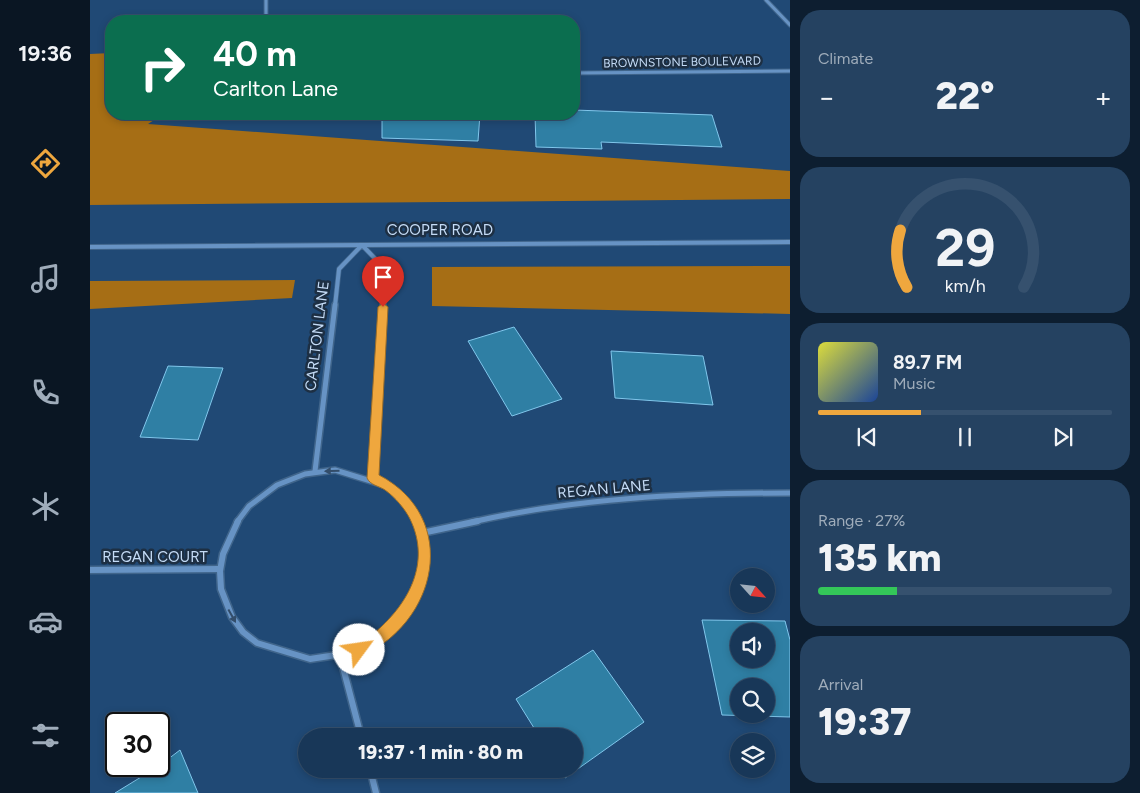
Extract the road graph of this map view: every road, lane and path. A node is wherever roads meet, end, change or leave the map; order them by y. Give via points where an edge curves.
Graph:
1 (266, 0) edge
2 (766, 0) edge
3 (266, 15) edge
4 (790, 25) edge
5 (790, 71) edge
6 (580, 73) edge
7 (790, 242) edge
8 (362, 245) junction
9 (90, 247) edge
10 (314, 471) junction
11 (373, 478) junction
12 (790, 493) edge
13 (422, 532) junction
14 (90, 570) edge
15 (220, 570) junction
16 (340, 656) junction
17 (360, 728) edge
18 (372, 778) edge
19 (376, 793) edge

1 - 3 street
2 - 4 street
5 - 6 street, BROWNSTONE BOULEVARD
7 - 8 street, COOPER ROAD
8 - 9 street, COOPER ROAD
8 - 10 street, CARLTON LANE via 339,269
8 - 11 street via 385,269
11 -> 10 street via 354,472
10 - 15 street via 275,485 258,497 232,530 223,549
11 - 13 street via 404,500
12 - 13 street, REGAN LANE via 700,493 529,508
13 - 16 street via 425,565 415,598 404,614 377,640
14 - 15 street, REGAN COURT
15 -> 16 street via 222,596 234,621 253,641 279,655 294,658 309,660
16 - 17 street
18 - 19 street

